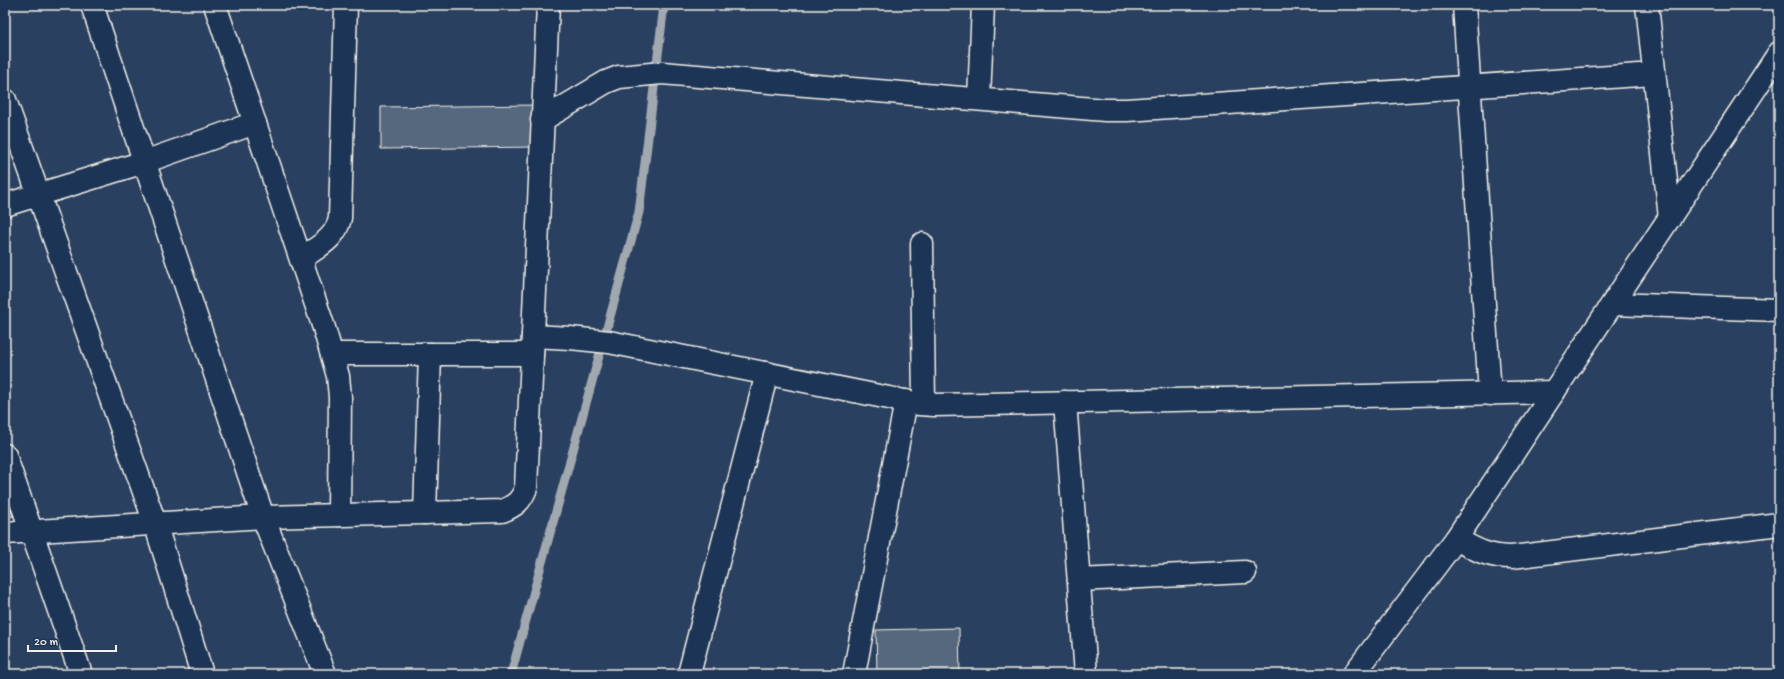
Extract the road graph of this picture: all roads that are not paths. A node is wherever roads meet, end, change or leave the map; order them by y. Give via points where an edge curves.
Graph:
1 (92, 5) edge
2 (215, 5) edge
3 (346, 5) edge
4 (548, 5) edge
5 (984, 5) edge
6 (1464, 5) edge
7 (1646, 5) edge
8 (1779, 53) edge
9 (1654, 74) junction
10 (1469, 87) junction
11 (979, 99) junction
12 (5, 100) edge
13 (542, 120) junction
14 (255, 123) junction
15 (144, 162) junction
16 (39, 195) junction
17 (5, 205) edge
18 (1670, 218) junction
19 (922, 244) dead end
20 (301, 259) junction
21 (1613, 304) junction
22 (1779, 310) edge
23 (532, 345) junction
24 (332, 354) junction
25 (430, 354) junction
26 (767, 374) junction
27 (1554, 392) junction
28 (1490, 394) junction
29 (915, 402) junction
30 (1065, 402) junction
31 (5, 455) edge
32 (425, 513) junction
33 (339, 515) junction
34 (263, 517) junction
35 (155, 523) junction
36 (1779, 524) edge
37 (30, 530) junction
38 (5, 533) edge
39 (1456, 539) junction
40 (1246, 572) dead end
41 (1079, 580) junction
42 (81, 674) edge
43 (202, 674) edge
44 (325, 674) edge
45 (689, 674) edge
46 (854, 674) edge
47 (1086, 674) edge
48 (1354, 674) edge

1 - 15 street
2 - 14 street
3 - 20 street via 340,218 334,235
4 - 13 street
5 - 11 street
6 - 10 street
7 - 9 street
8 - 18 street
9 - 10 street
9 - 18 street
10 - 11 street via 1127,110
10 - 28 street
11 - 13 street via 662,72 619,77
12 - 16 street
13 - 23 street
14 - 15 street
14 - 20 street
15 - 16 street
15 - 34 street
16 - 17 street
16 - 35 street
18 - 21 street
19 - 29 street
20 - 24 street
21 - 22 street
21 - 27 street
23 - 25 street
23 - 26 street via 570,338 609,342
23 - 32 street via 526,488 522,498 514,506 502,511
24 - 25 street
24 - 33 street via 340,397
25 - 32 street
26 - 29 street
26 - 45 street
27 - 28 street
27 - 39 street
28 - 30 street
29 - 30 street
29 - 46 street
30 - 41 street
31 - 37 street
32 - 33 street
33 - 34 street
34 - 35 street
34 - 44 street
35 - 37 street
35 - 43 street
36 - 39 street via 1512,557 1496,557 1481,553
37 - 38 street
37 - 42 street
39 - 48 street
40 - 41 street
41 - 47 street

